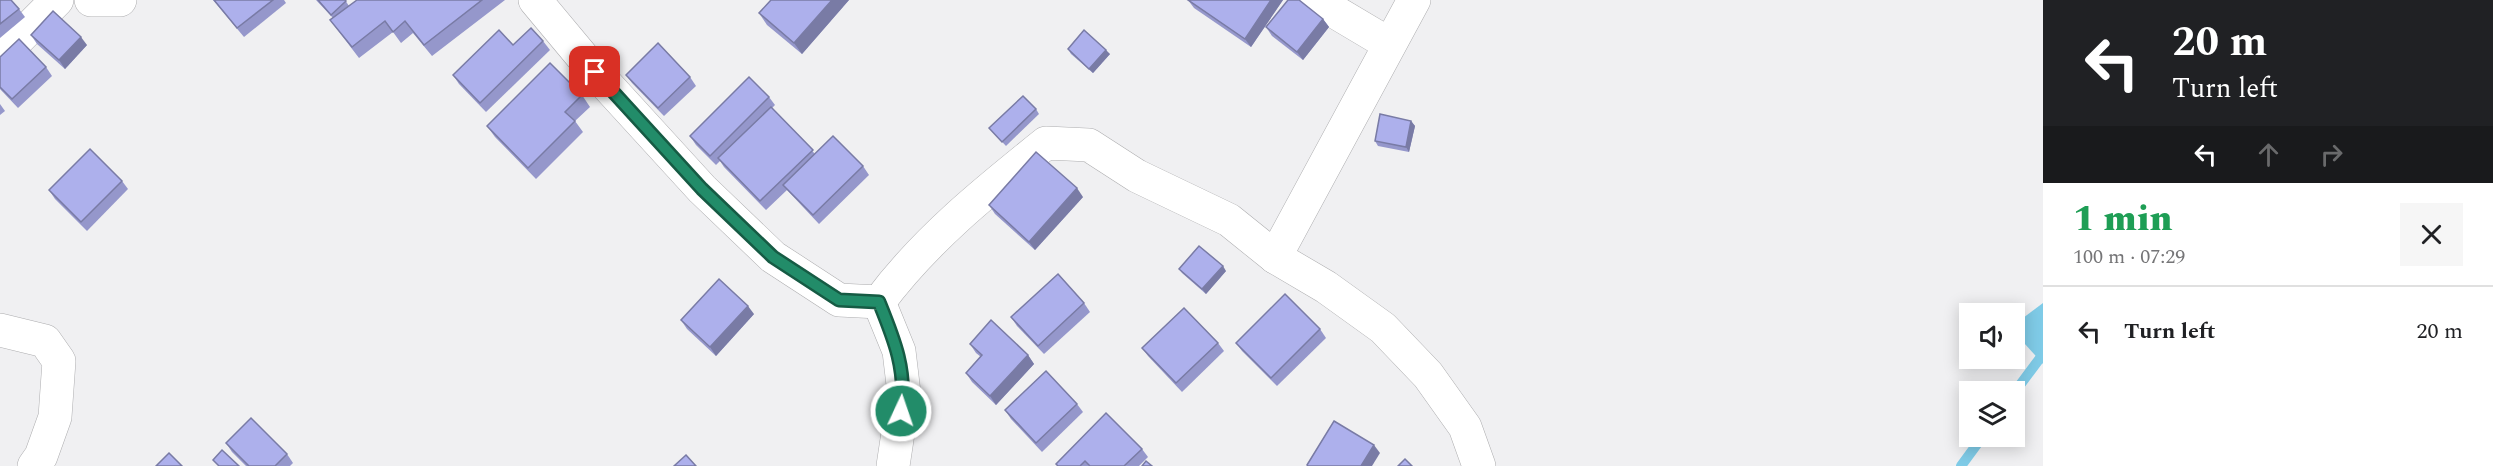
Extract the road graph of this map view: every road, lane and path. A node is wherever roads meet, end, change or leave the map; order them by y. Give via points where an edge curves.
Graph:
1 (57, 0) edge
2 (91, 0) edge
3 (120, 0) edge
4 (535, 0) edge
5 (1315, 0) edge
6 (1414, 0) edge
7 (1389, 44) junction
8 (0, 57) edge
9 (1275, 257) junction
10 (879, 302) junction
11 (0, 330) edge
12 (34, 466) edge
13 (893, 466) edge
14 (1479, 466) edge

1 - 8 street
2 - 3 street
4 - 10 street via 702,189 773,257 839,300
5 - 7 street
6 - 7 street
7 - 9 street
9 - 10 street via 1229,220 1137,176 1089,146 1046,143 981,196 903,270
9 - 14 street via 1383,328 1428,375 1465,427
10 - 13 street via 899,351 904,393
11 - 12 street via 45,340 59,361 55,417

